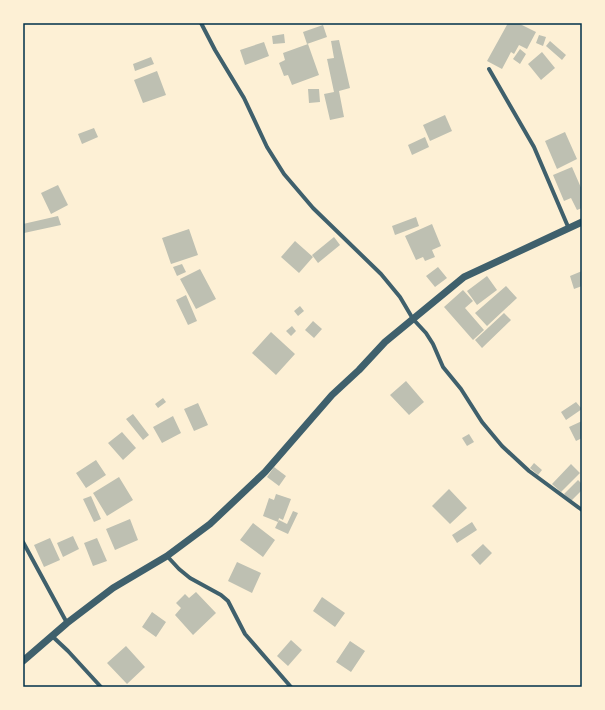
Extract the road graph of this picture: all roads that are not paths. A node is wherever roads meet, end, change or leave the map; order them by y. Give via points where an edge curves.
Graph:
1 (201, 23) edge
2 (489, 69) dead end
3 (582, 222) edge
4 (569, 229) junction
5 (413, 319) junction
6 (582, 510) edge
7 (23, 542) edge
8 (167, 556) junction
9 (67, 623) junction
10 (52, 636) junction
11 (23, 661) edge
12 (101, 687) edge
13 (291, 687) edge

1 - 5 street via 284,174 313,208 381,274 400,297
2 - 4 street via 534,147
3 - 4 street
4 - 5 street via 464,277
5 - 6 street via 426,333 444,367 502,446
5 - 8 street via 332,396 259,477 210,524
7 - 9 street
8 - 9 street via 113,588
8 - 13 street via 190,578 228,601 245,634
9 - 10 street
10 - 11 street
10 - 12 street

